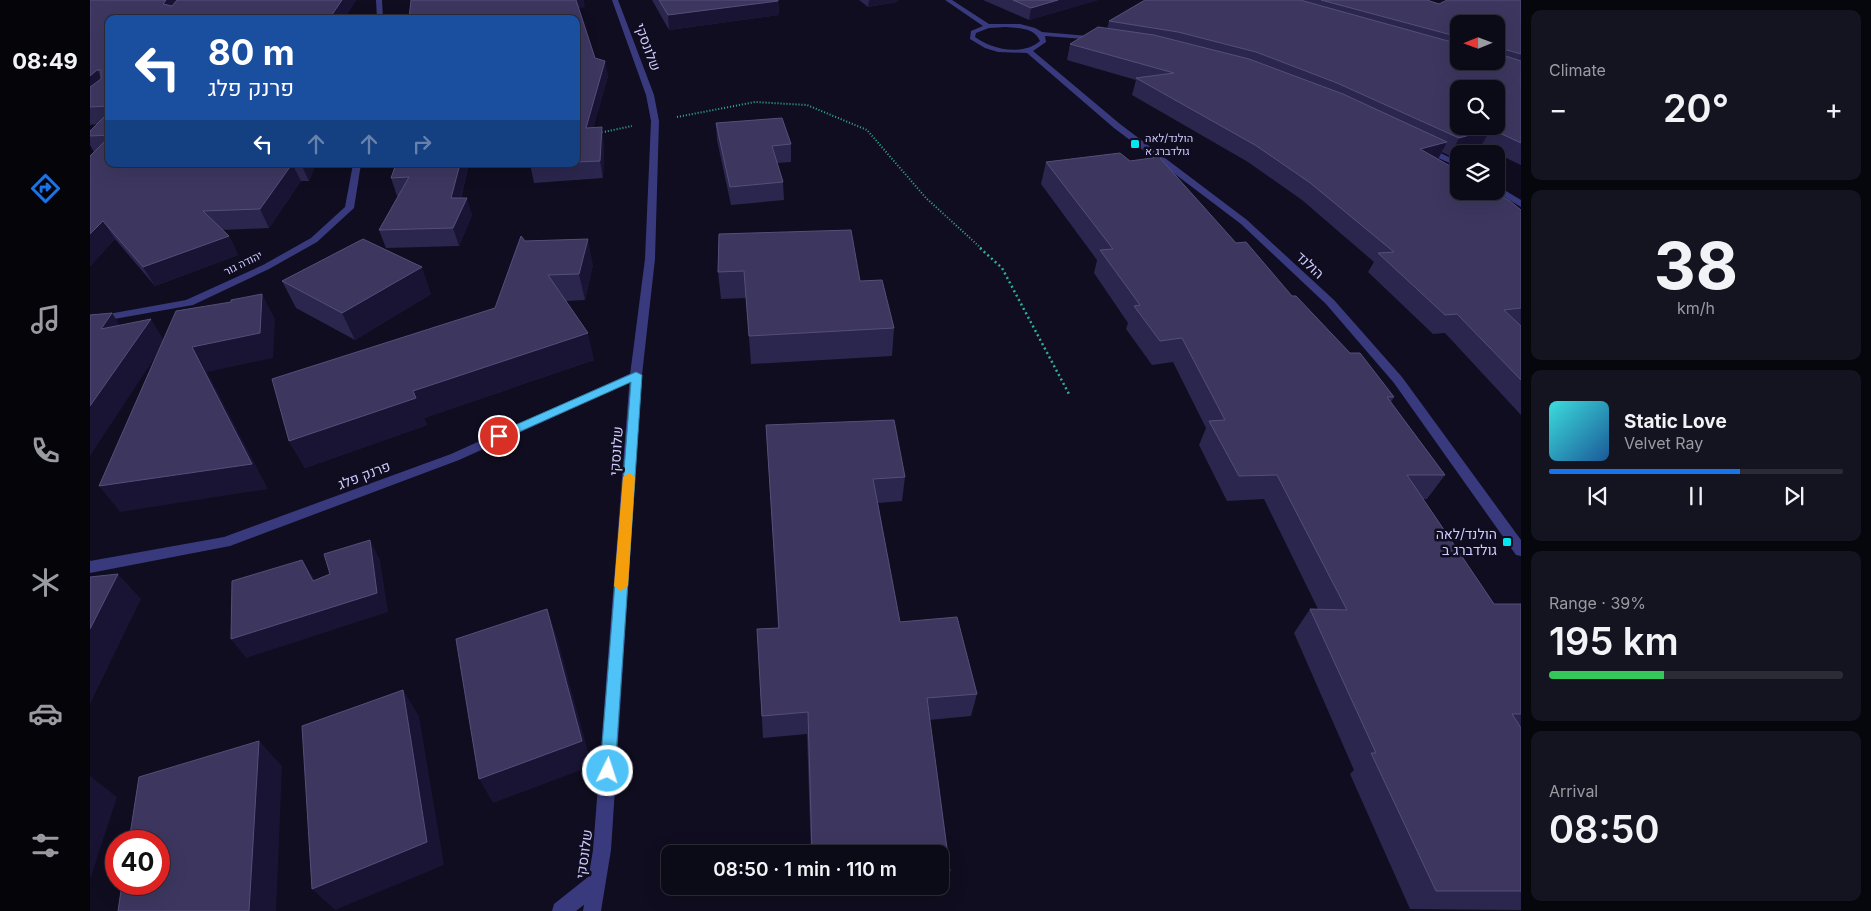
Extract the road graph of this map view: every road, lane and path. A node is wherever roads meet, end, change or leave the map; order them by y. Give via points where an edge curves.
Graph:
1 (379, 0) edge
2 (615, 0) edge
3 (948, 0) edge
4 (380, 15) edge
5 (988, 26) junction
6 (1040, 34) junction
7 (1108, 39) edge
8 (1028, 50) junction
9 (655, 121) junction
10 (592, 134) edge
11 (1418, 145) edge
12 (1450, 161) edge
13 (357, 167) edge
14 (1505, 194) edge
15 (1521, 204) edge
16 (90, 318) edge
17 (636, 375) junction
18 (1069, 394) dead end
19 (1521, 551) edge
20 (90, 567) edge
21 (595, 884) junction
22 (561, 911) edge
23 (592, 911) edge

1 - 4 street
2 - 9 street, שלונסקי via 650,95
3 - 5 street
5 - 6 street via 1017,26
5 - 8 street via 973,32 972,38 978,44 998,50
6 - 7 street
6 - 8 street via 1044,41
8 - 19 street, הולנד via 1117,126 1244,222 1330,302 1398,380
9 - 10 path
9 - 17 street, שלונסקי via 650,259
9 - 18 path via 755,102 807,105 868,130 926,198 1002,268
11 - 12 street
13 - 16 street, יהודה גור via 350,208 314,240 190,303
14 - 15 street
17 - 20 street, פרנק פלג via 455,457 225,542
17 - 21 street, שלונסקי via 602,850
21 - 22 street
21 - 23 street, שלונסקי

